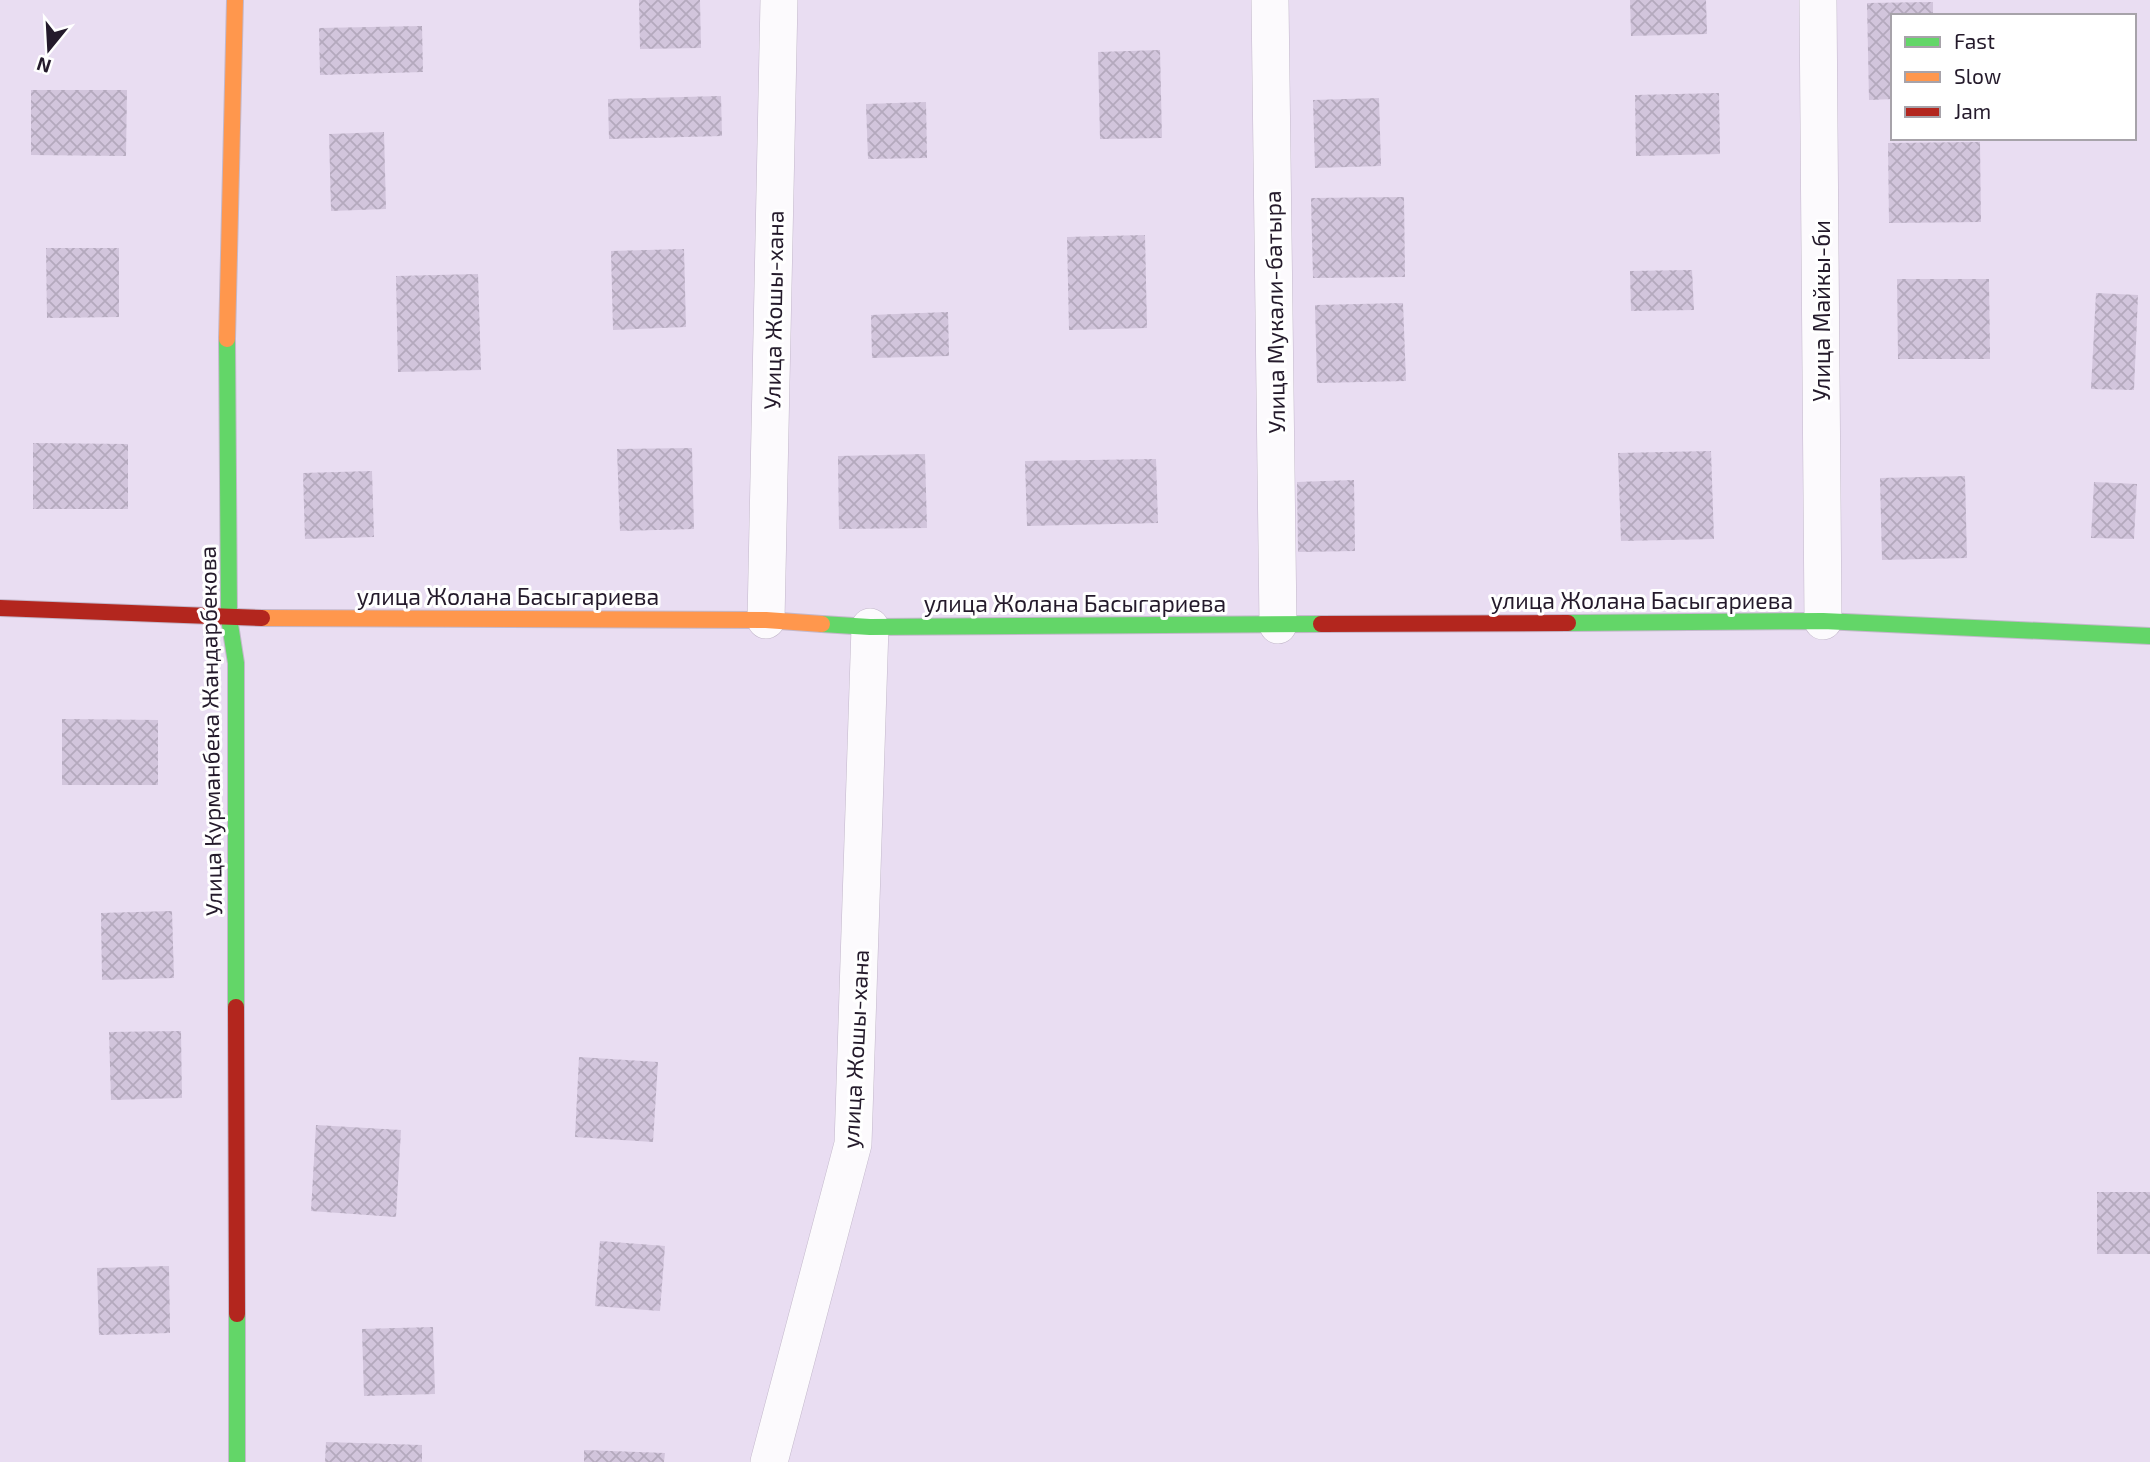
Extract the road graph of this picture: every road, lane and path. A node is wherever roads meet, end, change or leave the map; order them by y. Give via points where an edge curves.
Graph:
1 (235, 0) edge
2 (779, 0) edge
3 (1270, 0) edge
4 (1818, 0) edge
5 (0, 608) edge
6 (229, 618) junction
7 (766, 620) junction
8 (1823, 621) junction
9 (1279, 625) junction
10 (870, 627) junction
11 (2150, 636) edge
12 (237, 1462) edge
13 (769, 1462) edge

1 - 6 street, Улица Курманбека Жандарбекова via 227,351
2 - 7 street, Улица Жошы-хана
3 - 9 street, Улица Мукали-батыра
4 - 8 street, Улица Майкы-би
5 - 6 street, улица Жолана Басыгариева
6 - 7 street, улица Жолана Басыгариева
6 - 12 street, Улица Курманбека Жандарбекова via 236,663
7 - 10 street, улица Жолана Басыгариева
8 - 9 street, улица Жолана Басыгариева
8 - 11 street, улица Жолана Басыгариева
9 - 10 street, улица Жолана Басыгариева
10 - 13 street, улица Жошы-хана via 853,1144

